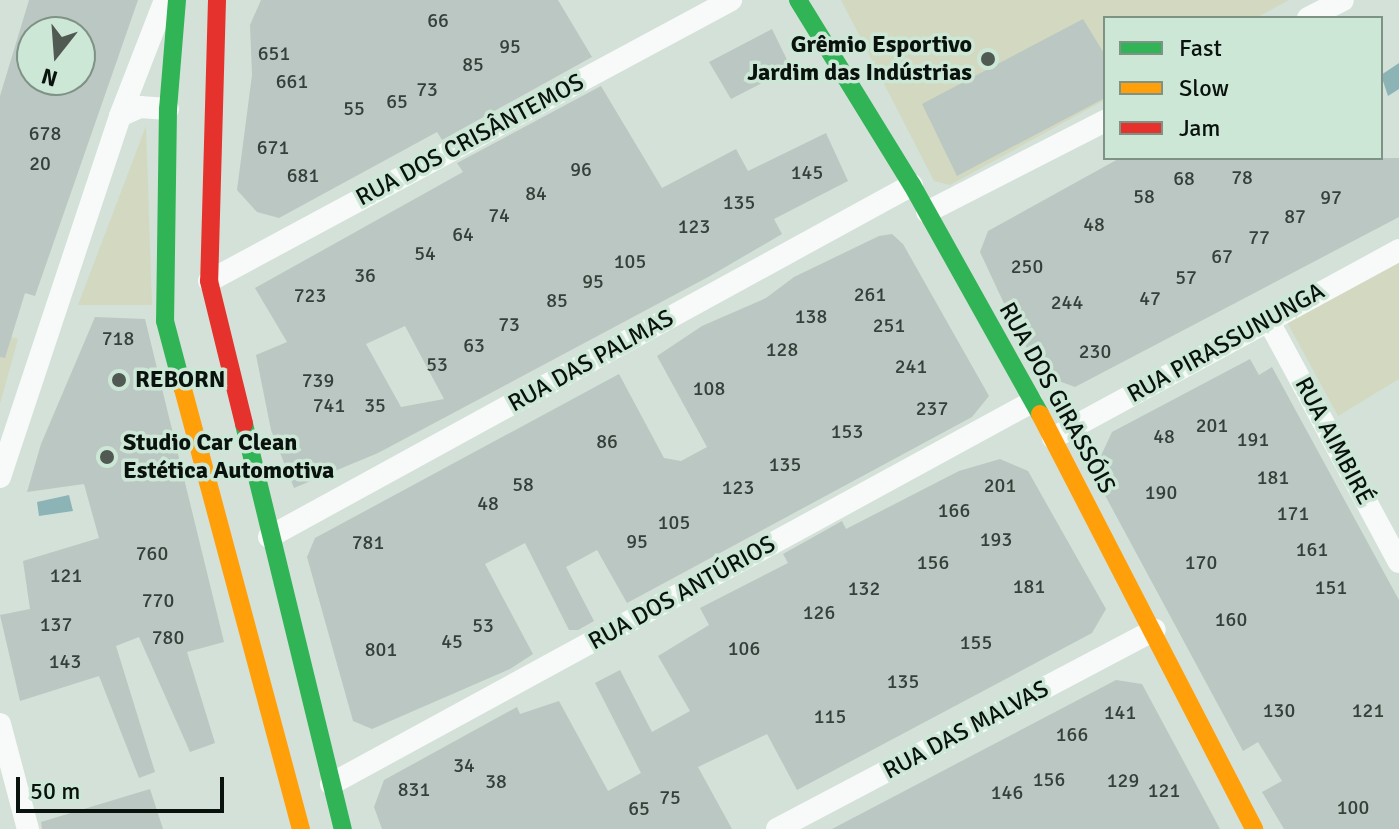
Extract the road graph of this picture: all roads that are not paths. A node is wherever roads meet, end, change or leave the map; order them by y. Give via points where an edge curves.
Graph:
1 (165, 0) edge
2 (177, 0) edge
3 (217, 0) edge
4 (731, 0) edge
5 (798, 0) edge
6 (1343, 0) edge
7 (1312, 16) edge
8 (168, 109) junction
9 (120, 116) junction
10 (1103, 122) edge
11 (912, 185) junction
12 (927, 212) junction
13 (1399, 250) edge
14 (209, 281) junction
15 (1268, 320) junction
16 (1032, 402) junction
17 (1053, 438) junction
18 (0, 477) edge
19 (269, 537) junction
20 (1399, 562) edge
21 (1155, 630) junction
22 (0, 724) edge
23 (331, 784) junction
24 (28, 829) edge
25 (301, 829) edge
26 (343, 829) edge
27 (777, 829) edge
28 (1254, 829) edge

1 - 9 street
2 - 8 main road
3 - 14 main road
4 - 14 street, RUA DOS CRISÂNTEMOS
5 - 11 main road, RUA DOS GIRASSÓIS
6 - 7 street
8 - 9 street via 140,107
8 - 25 main road via 165,321
9 - 18 street
10 - 12 street
11 - 12 main road, RUA DOS GIRASSÓIS
11 - 19 street, RUA DAS PALMAS
12 - 16 main road, RUA DOS GIRASSÓIS
13 - 15 street, RUA PIRASSUNUNGA
14 - 19 main road
15 - 17 street, RUA PIRASSUNUNGA
15 - 20 street, RUA AIMBIRÉ
16 - 17 main road, RUA DOS GIRASSÓIS
16 - 23 street, RUA DOS ANTÚRIOS
17 - 21 main road, RUA DOS GIRASSÓIS
19 - 23 main road
21 - 27 street, RUA DAS MALVAS
21 - 28 main road, RUA DOS GIRASSÓIS
22 - 24 street
23 - 26 main road

